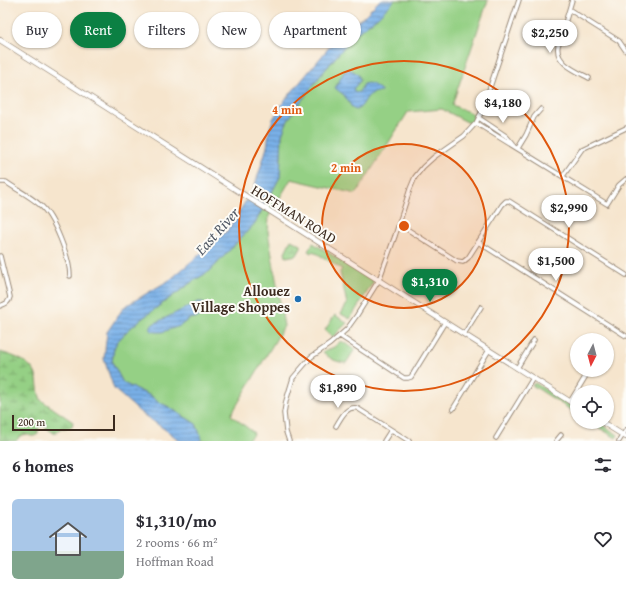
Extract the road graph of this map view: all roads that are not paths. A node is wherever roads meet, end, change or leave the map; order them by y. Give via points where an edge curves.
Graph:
1 (519, 0) edge
2 (572, 0) edge
3 (570, 10) junction
4 (0, 40) edge
5 (626, 51) edge
6 (589, 78) dead end
7 (541, 109) dead end
8 (479, 118) junction
9 (476, 123) junction
10 (626, 128) edge
11 (513, 145) junction
12 (518, 148) junction
13 (563, 176) junction
14 (626, 179) edge
15 (0, 182) edge
16 (399, 224) junction
17 (478, 242) junction
18 (0, 256) edge
19 (626, 275) edge
20 (70, 276) dead end
21 (379, 280) junction
22 (0, 306) edge
23 (482, 307) dead end
24 (445, 322) junction
25 (464, 334) junction
26 (340, 336) junction
27 (626, 336) edge
28 (534, 340) dead end
29 (489, 350) junction
30 (517, 368) junction
31 (533, 378) junction
32 (570, 402) edge
33 (452, 409) dead end
34 (336, 426) dead end
35 (613, 429) edge
36 (391, 430) junction
37 (626, 430) edge
38 (561, 434) dead end
39 (624, 436) edge
40 (496, 438) dead end
41 (289, 441) edge
42 (384, 441) edge
43 (409, 441) edge
44 (556, 441) edge
45 (619, 441) edge

1 - 8 street
2 - 3 street
3 - 5 street via 619,41
3 - 6 street via 558,53 562,61
4 - 21 street, HOFFMAN ROAD
7 - 12 street
8 - 9 street
8 - 11 street via 506,136
9 - 11 street
9 - 16 street via 464,136 434,157 415,177
10 - 13 street via 582,149
11 - 12 street
12 - 13 street
13 - 14 street via 607,204
15 - 20 street via 6,182 43,207 55,226 70,266
16 - 17 street via 457,261 463,262 468,258
16 - 21 street
17 - 19 street via 506,201
17 - 27 street
18 - 22 street via 10,297 6,304
21 - 24 street, HOFFMAN ROAD
21 - 26 street
23 - 25 street
24 - 25 street, HOFFMAN ROAD
24 - 26 street via 408,378 404,378
25 - 29 street, HOFFMAN ROAD
26 - 41 street via 311,357 293,378 284,413
28 - 30 street
29 - 30 street, HOFFMAN ROAD
29 - 33 street
30 - 31 street, HOFFMAN ROAD
31 - 32 street, HOFFMAN ROAD
31 - 40 street
34 - 36 street via 352,407
35 - 39 street
36 - 42 street
36 - 43 street
37 - 39 street
38 - 44 street
39 - 45 street

